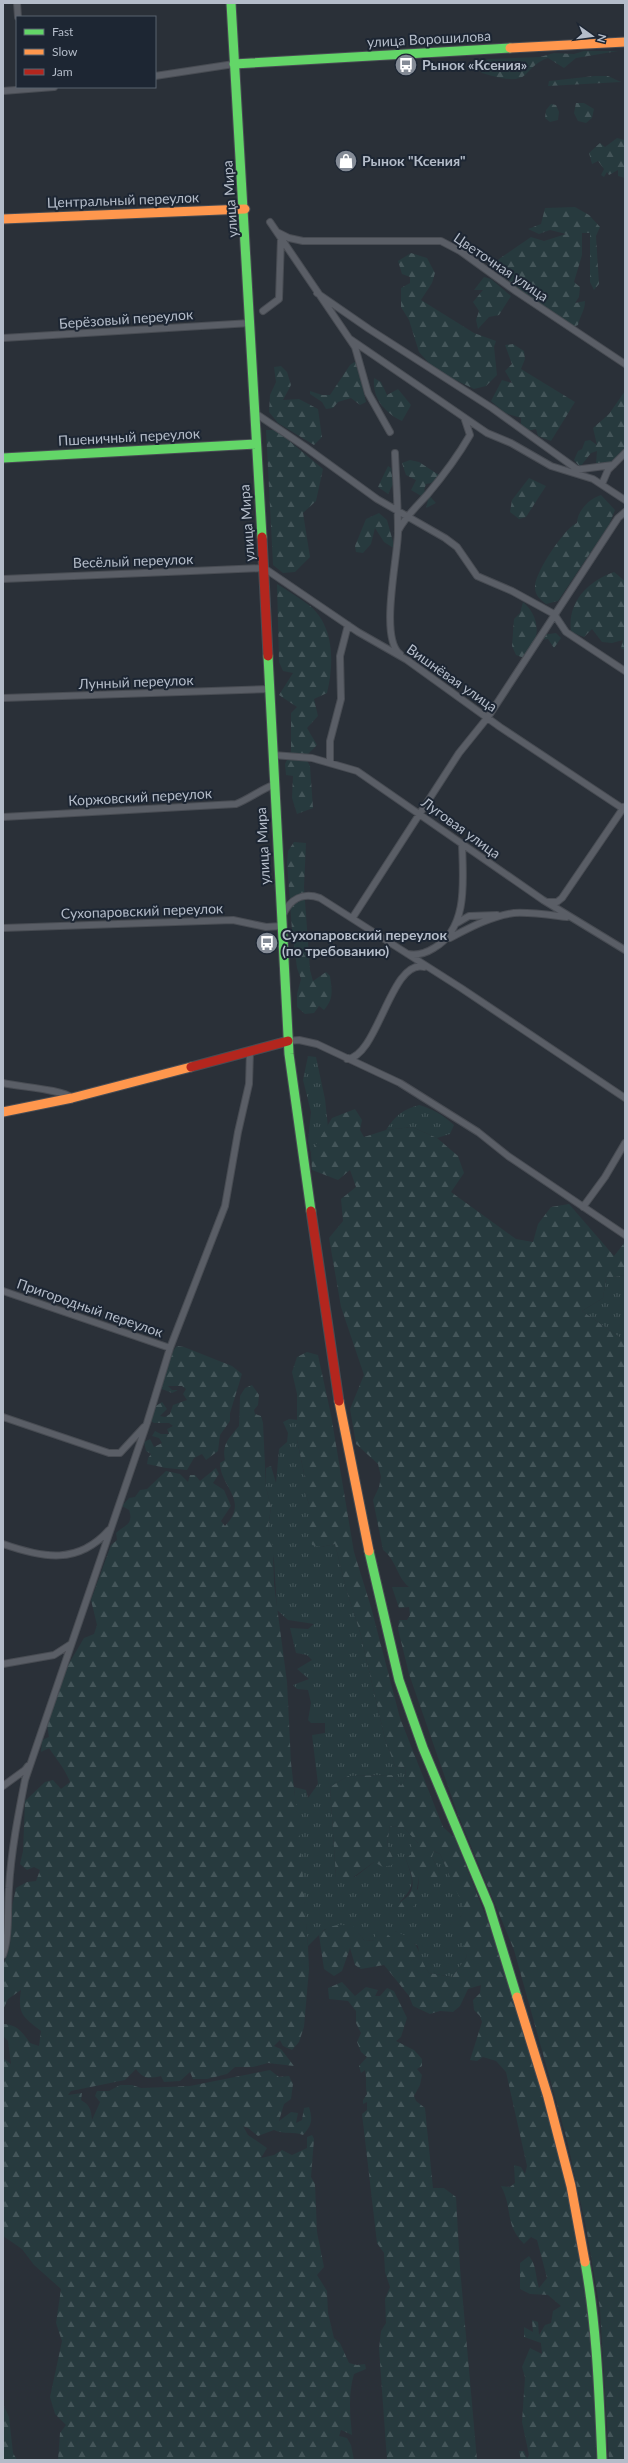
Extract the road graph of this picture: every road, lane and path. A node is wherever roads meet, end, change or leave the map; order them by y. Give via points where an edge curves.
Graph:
1 (17, 3) edge
2 (231, 3) edge
3 (18, 16) edge
4 (625, 42) edge
5 (234, 64) junction
6 (156, 76) edge
7 (36, 88) edge
8 (19, 89) edge
9 (3, 91) edge
10 (244, 209) junction
11 (3, 219) edge
12 (270, 222) dead end
13 (277, 232) junction
14 (281, 238) junction
15 (317, 293) junction
16 (263, 311) dead end
17 (251, 323) junction
18 (3, 338) edge
19 (350, 339) junction
20 (625, 364) edge
21 (255, 413) junction
22 (464, 418) junction
23 (390, 432) dead end
24 (256, 444) junction
25 (395, 453) dead end
26 (625, 453) edge
27 (3, 458) edge
28 (613, 465) junction
29 (569, 470) junction
30 (578, 470) junction
31 (602, 484) junction
32 (625, 500) edge
33 (397, 511) junction
34 (625, 512) edge
35 (407, 517) junction
36 (398, 531) junction
37 (264, 568) junction
38 (3, 579) edge
39 (554, 614) junction
40 (348, 625) junction
41 (408, 660) junction
42 (625, 671) edge
43 (271, 689) junction
44 (3, 698) edge
45 (488, 717) junction
46 (273, 755) junction
47 (330, 762) junction
48 (273, 785) junction
49 (624, 808) edge
50 (420, 813) junction
51 (3, 817) edge
52 (462, 844) junction
53 (543, 900) junction
54 (507, 915) junction
55 (353, 917) junction
56 (569, 917) junction
57 (281, 923) junction
58 (457, 923) junction
59 (3, 928) edge
60 (444, 941) junction
61 (625, 950) edge
62 (405, 953) junction
63 (432, 969) junction
64 (288, 1040) junction
65 (250, 1051) junction
66 (347, 1059) junction
67 (3, 1083) edge
68 (72, 1098) junction
69 (624, 1098) edge
70 (3, 1112) edge
71 (625, 1143) edge
72 (583, 1207) junction
73 (625, 1235) edge
74 (3, 1291) edge
75 (170, 1348) junction
76 (3, 1417) edge
77 (147, 1423) junction
78 (112, 1528) junction
79 (3, 1544) edge
80 (73, 1643) junction
81 (3, 1664) edge
82 (30, 1761) junction
83 (3, 1786) edge
84 (3, 1955) edge
85 (602, 2460) edge

1 - 3 street
2 - 5 street, улица Мира
4 - 5 street, улица Ворошилова
5 - 6 street
5 - 10 street, улица Мира
7 - 8 street
8 - 9 street
10 - 11 street, Центральный переулок
10 - 17 street, улица Мира
12 - 13 street
13 - 14 street
13 - 20 street, Цветочная улица via 303,241 441,242 460,251
14 - 15 street
14 - 16 street via 279,299
15 - 19 street
15 - 30 street via 492,408
17 - 18 street, Берёзовый переулок
17 - 21 street, улица Мира
19 - 22 street
19 - 23 street via 368,393
21 - 24 street, улица Мира
21 - 33 street
22 - 29 street via 542,462
22 - 35 street via 470,429 466,443
24 - 27 street, Пшеничный переулок
24 - 37 street, улица Мира
25 - 33 street
26 - 28 street
28 - 30 street
28 - 31 street
29 - 30 street
29 - 31 street
31 - 32 street
33 - 35 street
33 - 36 street
34 - 39 street via 618,518
35 - 36 street
35 - 39 street via 457,547 477,576 518,594
36 - 41 street via 391,592 390,633 397,652
37 - 38 street, Весёлый переулок
37 - 40 street, Вишнёвая улица
37 - 43 street, улица Мира
39 - 42 street via 566,632
39 - 45 street
40 - 41 street, Вишнёвая улица
40 - 47 street via 340,656 341,699 330,741
41 - 45 street, Вишнёвая улица
43 - 44 street, Лунный переулок
43 - 46 street, улица Мира
45 - 49 street, Вишнёвая улица
45 - 50 street via 459,753
46 - 47 street, Луговая улица
46 - 48 street, улица Мира
47 - 50 street, Луговая улица via 356,771
48 - 51 street, Коржовский переулок via 236,804
48 - 57 street, улица Мира
49 - 53 street via 562,898 550,902
50 - 52 street, Луговая улица
50 - 55 street
52 - 53 street, Луговая улица
52 - 58 street via 462,882
53 - 56 street, Луговая улица
54 - 56 street via 515,913
54 - 58 street via 469,916
54 - 60 street
55 - 57 street via 310,895 301,896 293,901
55 - 62 street
56 - 61 street, Луговая улица
57 - 59 street, Сухопаровский переулок via 266,927 233,920
57 - 64 street, улица Мира
58 - 60 street
60 - 62 street via 423,954
62 - 63 street
63 - 66 street via 420,966 409,970 395,989 360,1054
63 - 69 street
64 - 65 street
64 - 66 street via 317,1044
64 - 85 street, улица Мира via 334,1373 346,1443 384,1620 407,1704 489,1906 550,2104 571,2186 591,2296 598,2368
65 - 68 street
65 - 75 street via 249,1084 225,1206
66 - 72 street via 400,1083 442,1109
67 - 68 street via 55,1091
68 - 70 street
71 - 72 street
72 - 73 street
74 - 75 street, Пригородный переулок
75 - 77 street
76 - 77 street via 109,1453 120,1453
77 - 78 street
78 - 79 street via 88,1549 61,1555 34,1554
78 - 80 street
80 - 81 street via 54,1655
80 - 82 street
82 - 83 street via 25,1770
82 - 84 street via 15,1836 9,1887 7,1941

